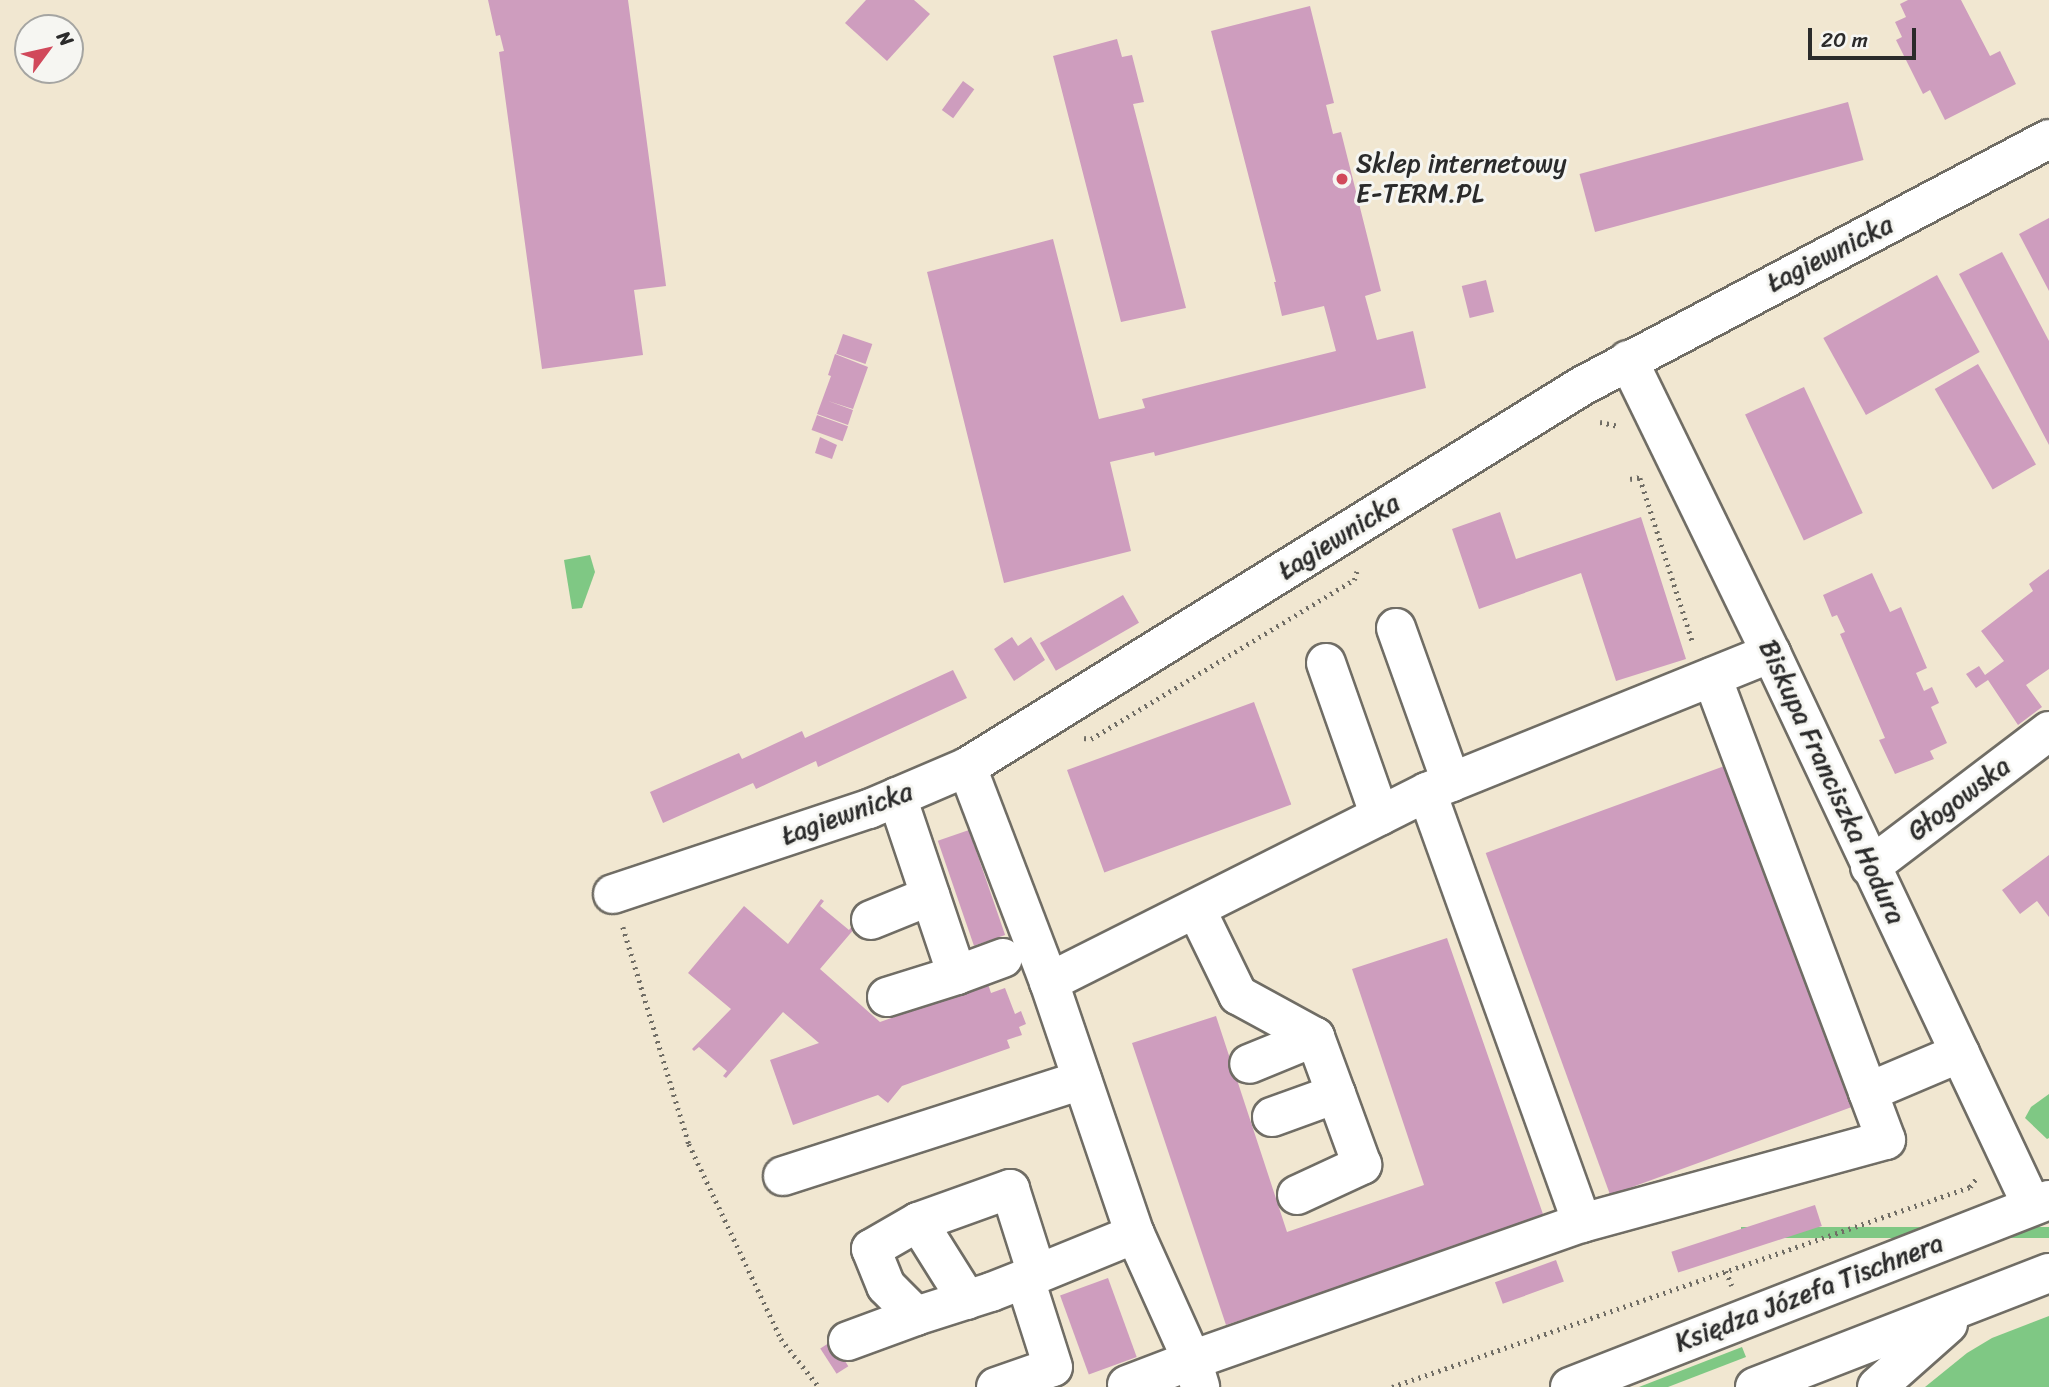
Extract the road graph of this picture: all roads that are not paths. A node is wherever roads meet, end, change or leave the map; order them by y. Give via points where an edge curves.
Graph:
1 (2049, 139) edge
2 (1628, 360) junction
3 (1396, 628) dead end
4 (1771, 653) junction
5 (1703, 661) junction
6 (1326, 663) dead end
7 (2049, 731) edge
8 (968, 767) junction
9 (1439, 787) junction
10 (897, 797) junction
11 (1380, 816) junction
12 (1870, 867) junction
13 (612, 894) road end
14 (930, 896) junction
15 (1196, 909) junction
16 (871, 919) dead end
17 (1003, 958) dead end
18 (957, 975) junction
19 (1049, 982) junction
20 (887, 997) dead end
21 (1315, 1037) junction
22 (1960, 1053) junction
23 (1249, 1064) dead end
24 (1082, 1080) junction
25 (1868, 1092) junction
26 (1336, 1094) junction
27 (1272, 1117) dead end
28 (783, 1176) dead end
29 (1297, 1195) dead end
30 (2040, 1203) edge
31 (918, 1222) junction
32 (1582, 1223) junction
33 (1135, 1234) junction
34 (2049, 1273) edge
35 (1031, 1276) junction
36 (2049, 1286) edge
37 (967, 1300) junction
38 (1985, 1300) junction
39 (916, 1316) junction
40 (848, 1341) dead end
41 (1196, 1374) edge
42 (1127, 1385) edge
43 (996, 1387) edge
44 (1570, 1387) edge
45 (1755, 1387) edge
46 (1877, 1387) edge

1 - 2 street, Łagiewnicka
2 - 4 street, Biskupa Franciszka Hodura
2 - 8 street, Łagiewnicka
3 - 9 street
4 - 5 street
4 - 12 street, Biskupa Franciszka Hodura
5 - 9 street
5 - 25 street
6 - 11 street
7 - 12 street, Głogowska
8 - 10 street, Łagiewnicka
8 - 19 street
9 - 11 street
9 - 32 street
10 - 13 street, Łagiewnicka
10 - 14 street
11 - 15 street
12 - 22 street, Biskupa Franciszka Hodura
14 - 16 street
14 - 18 street
15 - 19 street
15 - 21 street via 1238,995
17 - 18 street
18 - 20 street
19 - 24 street
21 - 23 street
21 - 26 street
22 - 25 street
22 - 30 street, Biskupa Franciszka Hodura via 2001,1139
24 - 28 street
24 - 33 street
25 - 32 street via 1886,1140
26 - 27 street
26 - 29 street via 1362,1165
30 - 44 street, Księdza Józefa Tischnera
31 - 35 street via 1010,1189
31 - 37 street
31 - 39 street via 872,1249 886,1286
32 - 41 street
33 - 35 street
33 - 41 street
34 - 38 street
35 - 37 street
35 - 43 street via 1054,1367
36 - 38 street
37 - 39 street
38 - 45 street
38 - 46 street via 1923,1344
39 - 40 street
41 - 42 street

